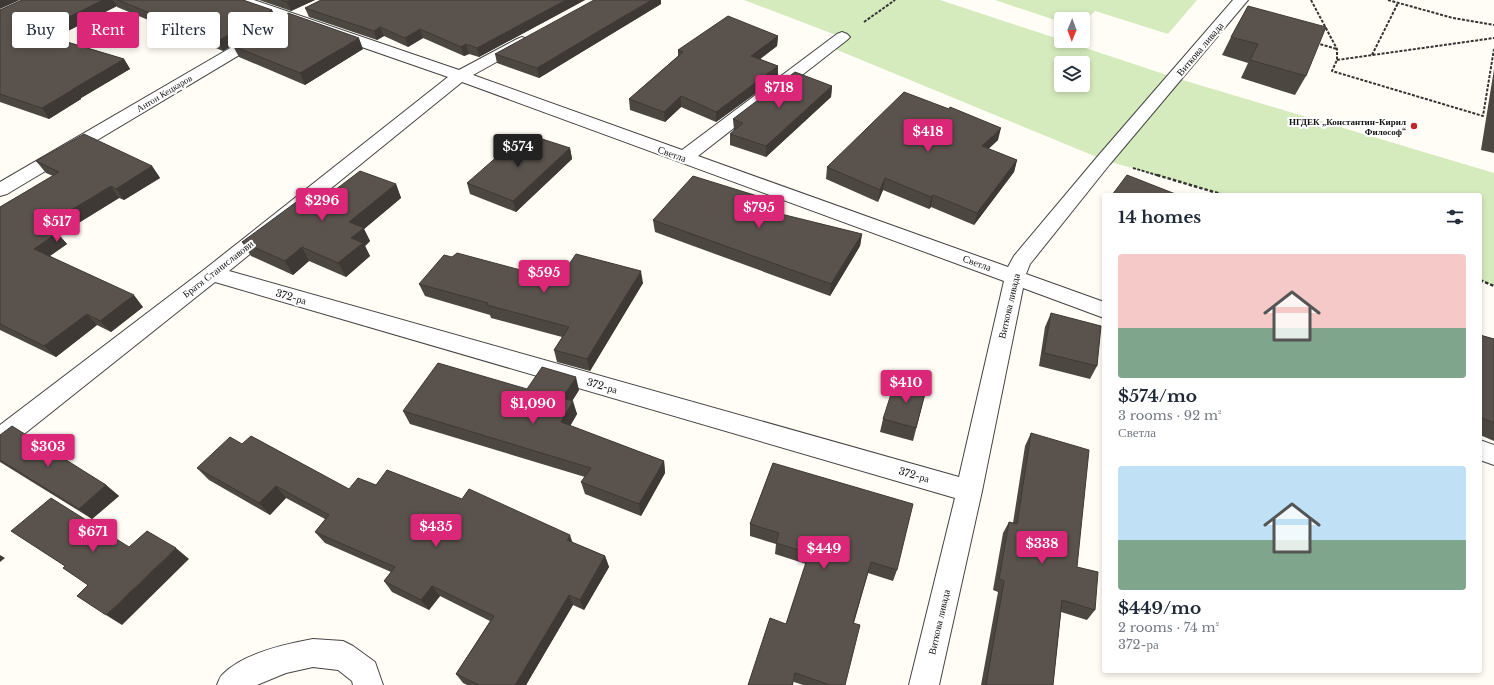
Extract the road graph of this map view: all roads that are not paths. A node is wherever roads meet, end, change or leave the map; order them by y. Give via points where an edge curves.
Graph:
1 (240, 0) edge
2 (1241, 0) edge
3 (310, 9) edge
4 (292, 18) junction
5 (536, 34) edge
6 (842, 37) road end
7 (460, 76) junction
8 (684, 158) junction
9 (0, 190) edge
10 (212, 274) junction
11 (1015, 276) junction
12 (1102, 309) edge
13 (0, 439) edge
14 (1482, 451) edge
15 (1494, 455) edge
16 (969, 491) junction
17 (232, 685) edge
18 (368, 685) edge
19 (924, 685) edge

1 - 4 street, Светла
2 - 11 street, Виткова ливада via 1104,160 1021,262
3 - 4 street, Антон Кецкаров
4 - 7 street, Светла
4 - 9 street, Антон Кецкаров
5 - 7 street, Братя Станиславови
6 - 8 street
7 - 8 street, Светла
7 - 10 street, Братя Станиславови
8 - 11 street, Светла
10 - 13 street, Братя Станиславови
10 - 16 street, 372-ра
11 - 12 street, Светла
11 - 16 street, Виткова ливада
14 - 15 street
16 - 19 street, Виткова ливада
17 - 18 street via 251,671 286,658 313,653 343,656 365,672

